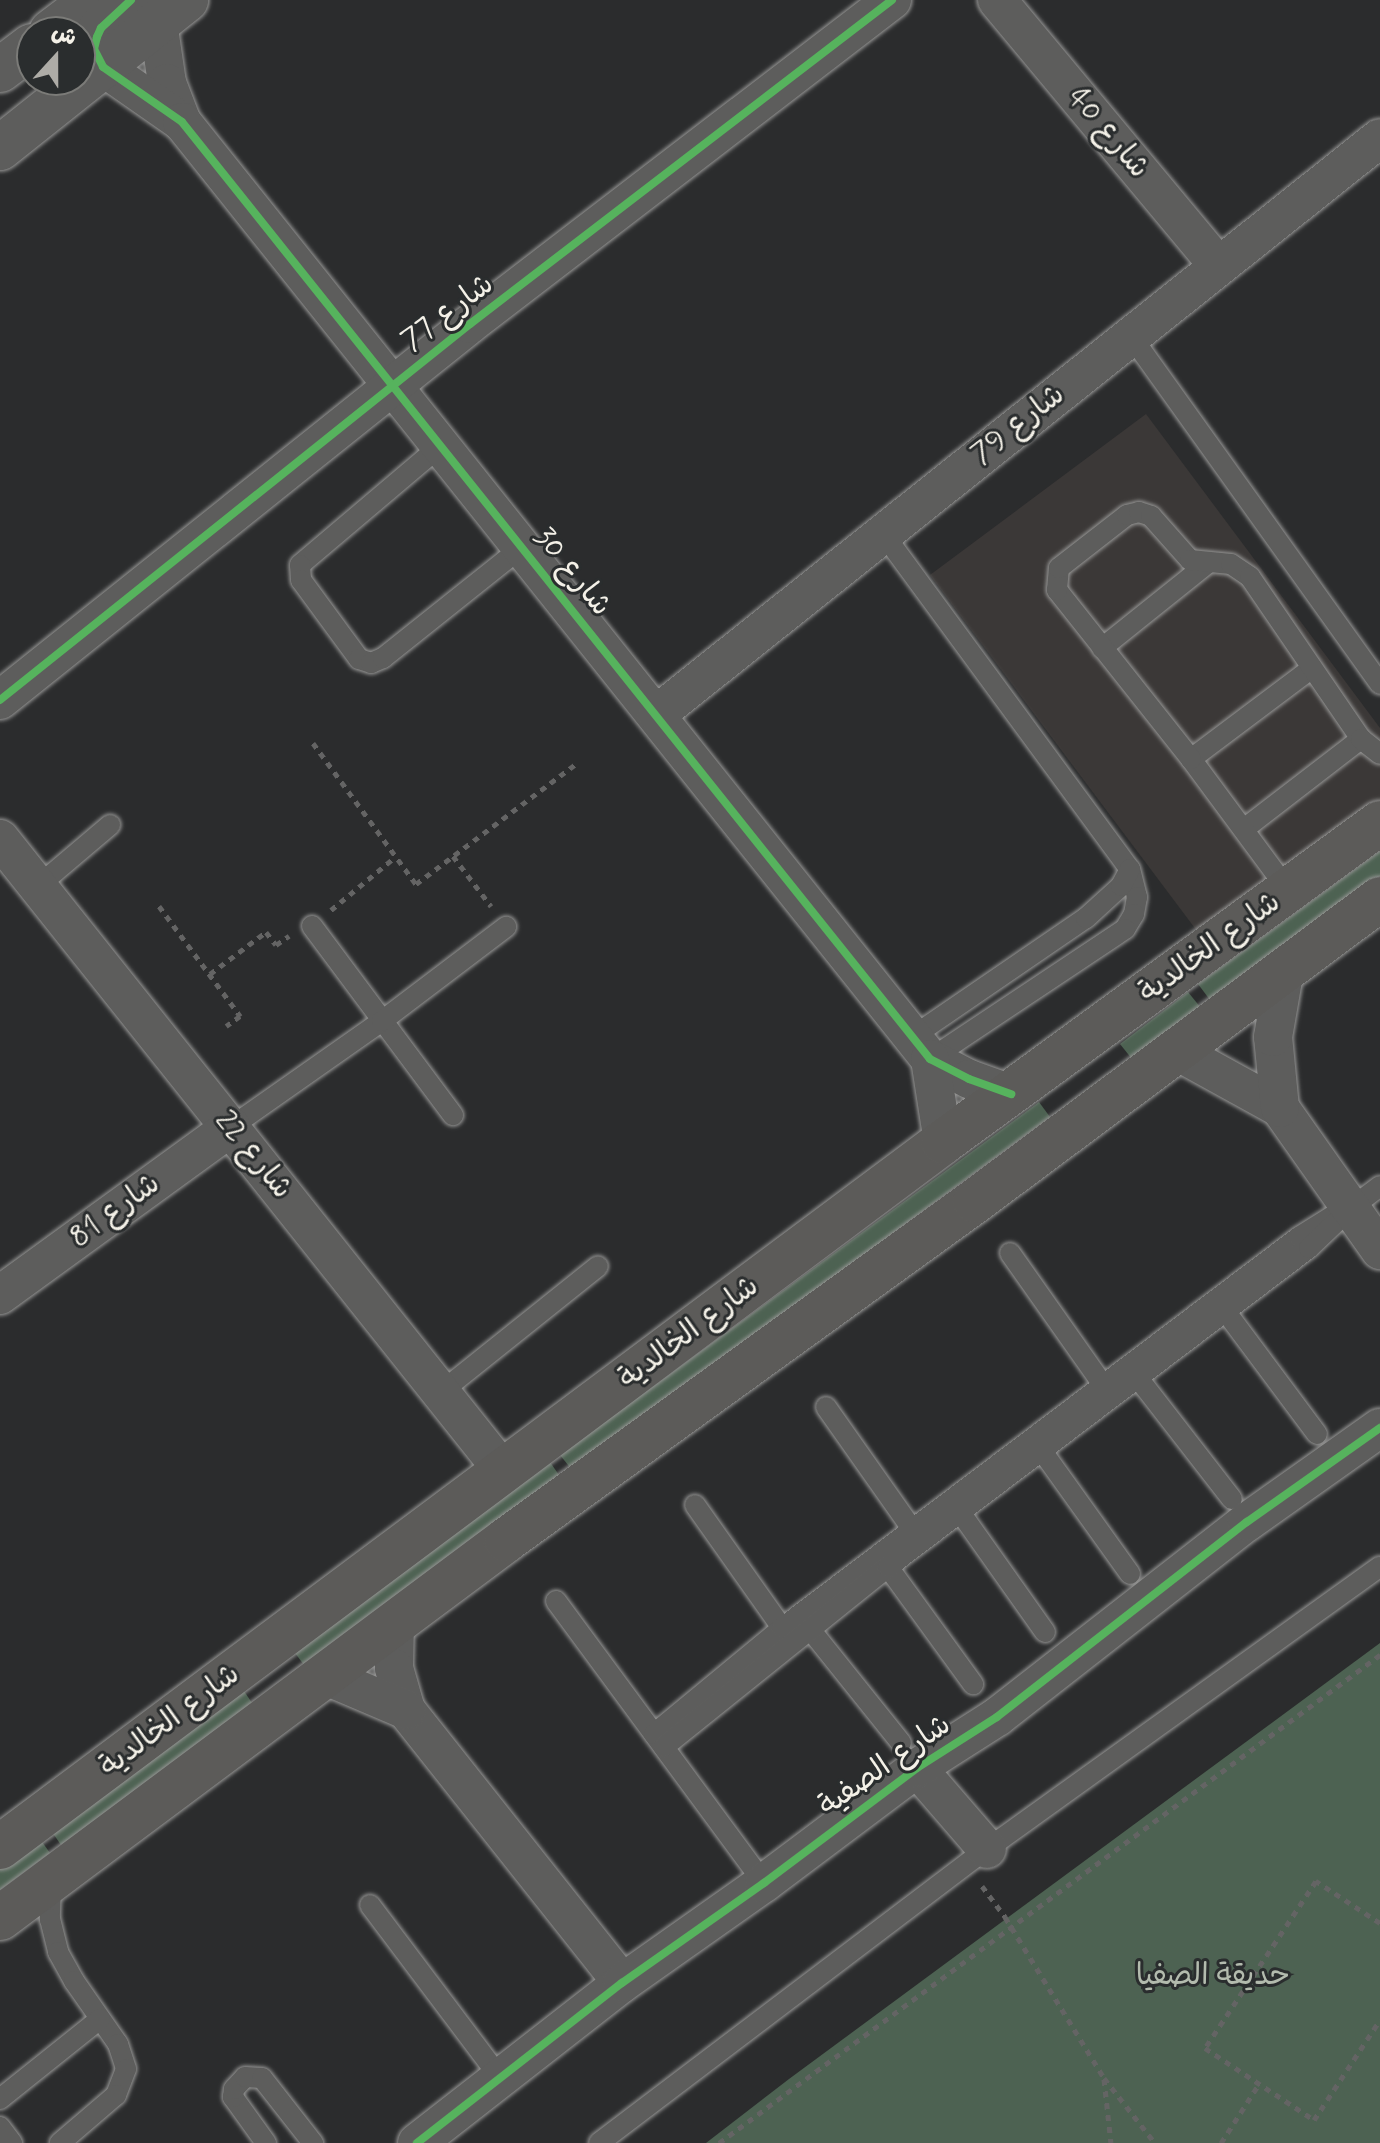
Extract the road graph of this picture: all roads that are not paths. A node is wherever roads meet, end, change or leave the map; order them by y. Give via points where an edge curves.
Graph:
1 (93, 0) edge
2 (892, 0) edge
3 (997, 0) edge
4 (158, 7) edge
5 (72, 16) edge
6 (103, 67) junction
7 (182, 122) junction
8 (1380, 138) edge
9 (0, 148) edge
10 (1219, 266) junction
11 (1131, 336) junction
12 (392, 386) junction
13 (439, 447) junction
14 (882, 532) junction
15 (521, 548) junction
16 (1207, 564) junction
17 (1102, 648) junction
18 (1312, 668) junction
19 (1380, 684) edge
20 (0, 700) edge
21 (657, 714) junction
22 (1361, 739) junction
23 (1380, 754) edge
24 (1191, 759) junction
25 (1380, 823) edge
26 (110, 825) dead end
27 (1244, 829) junction
28 (0, 839) edge
29 (1130, 869) junction
30 (37, 887) junction
31 (1288, 890) junction
32 (1380, 899) edge
33 (312, 926) road end
34 (506, 927) road end
35 (1285, 968) junction
36 (382, 1021) junction
37 (921, 1048) junction
38 (1175, 1050) junction
39 (1011, 1094) junction
40 (1280, 1108) junction
41 (453, 1115) dead end
42 (231, 1127) junction
43 (943, 1142) junction
44 (1365, 1197) edge
45 (1380, 1250) edge
46 (1010, 1253) dead end
47 (598, 1266) dead end
48 (0, 1295) edge
49 (1226, 1312) junction
50 (1138, 1378) junction
51 (1103, 1385) junction
52 (441, 1392) junction
53 (826, 1407) dead end
54 (1380, 1428) edge
55 (1317, 1434) dead end
56 (1042, 1451) junction
57 (504, 1472) junction
58 (1232, 1499) dead end
59 (695, 1505) dead end
60 (960, 1512) junction
61 (912, 1529) junction
62 (888, 1567) junction
63 (1380, 1567) edge
64 (1130, 1574) dead end
65 (556, 1601) dead end
66 (395, 1623) junction
67 (782, 1628) junction
68 (809, 1628) junction
69 (1045, 1632) dead end
70 (326, 1676) junction
71 (973, 1684) dead end
72 (406, 1710) junction
73 (659, 1741) junction
74 (909, 1755) junction
75 (0, 1847) edge
76 (977, 1857) junction
77 (51, 1881) junction
78 (764, 1883) junction
79 (370, 1905) dead end
80 (0, 1918) edge
81 (622, 1983) junction
82 (100, 2019) junction
83 (499, 2076) junction
84 (0, 2099) edge
85 (0, 2127) edge
86 (12, 2143) edge
87 (60, 2143) edge
88 (266, 2143) edge
89 (313, 2143) edge
90 (417, 2143) edge
91 (599, 2143) edge

1 - 5 street
2 - 12 street, شارع 77
3 - 10 street, شارع 40
4 - 6 street
4 - 7 street, شارع 30 via 167,83
6 - 7 street, شارع 30
6 - 9 street
7 - 12 street, شارع 30
8 - 10 street, شارع 79
10 - 11 street, شارع 79
11 - 14 street, شارع 79
11 - 19 lane
12 - 13 street, شارع 30
12 - 20 street, شارع 77
13 - 15 street, شارع 30
13 - 15 lane via 300,565 301,580 359,659 378,662
14 - 21 street, شارع 79
14 - 29 lane
15 - 21 street, شارع 30
16 - 17 lane
16 - 17 lane via 1185,557 1156,520 1139,512 1127,515 1068,559 1056,575 1057,590
16 - 18 lane via 1231,564 1250,577
17 - 24 lane
18 - 22 lane
18 - 24 lane
21 - 37 street, شارع 30
22 - 23 lane
22 - 27 lane
24 - 27 lane
25 - 31 main road, شارع الخالدية
26 - 30 lane
27 - 31 lane
28 - 30 street, شارع 22
29 - 37 lane via 1121,886 1086,918
29 - 37 lane via 1137,897 1125,929
30 - 42 street, شارع 22
31 - 39 main road, شارع الخالدية
32 - 35 main road, شارع الخالدية
33 - 36 lane
34 - 36 lane
35 - 38 main road, شارع الخالدية
35 - 40 street via 1273,1037
36 - 41 lane
36 - 42 lane
37 - 39 street, شارع 30 via 969,1079
37 - 43 street, شارع 30
38 - 40 street
38 - 66 main road, شارع الخالدية
39 - 43 main road, شارع الخالدية
40 - 44 street
42 - 48 street, شارع 81
42 - 52 street, شارع 22
43 - 57 main road, شارع الخالدية
44 - 45 street
44 - 49 lane
44 - 51 lane via 1310,1228
46 - 51 lane
47 - 52 lane
49 - 50 lane
49 - 55 lane
50 - 56 lane
50 - 58 lane
51 - 61 lane
52 - 57 street, شارع 22
53 - 61 lane
54 - 74 street, شارع الصفية via 1247,1522 997,1717
56 - 60 lane
56 - 64 lane
57 - 75 main road, شارع الخالدية
59 - 67 lane
60 - 62 lane
60 - 69 lane
61 - 67 lane
62 - 68 lane
62 - 71 lane
63 - 76 lane
65 - 73 lane
66 - 70 main road, شارع الخالدية
66 - 72 street via 394,1668
67 - 73 lane
68 - 73 lane
68 - 74 lane
70 - 72 street
70 - 77 main road, شارع الخالدية
72 - 81 street
73 - 78 lane
74 - 76 street
74 - 78 street, شارع الصفية
76 - 91 lane
77 - 80 main road, شارع الخالدية
77 - 82 lane via 50,1919 58,1952
78 - 81 street, شارع الصفية
79 - 83 lane
81 - 83 street, شارع الصفية
82 - 84 lane
82 - 87 lane via 124,2056 123,2083
83 - 90 street, شارع الصفية
85 - 86 lane
88 - 89 lane via 233,2097 245,2077 262,2078

